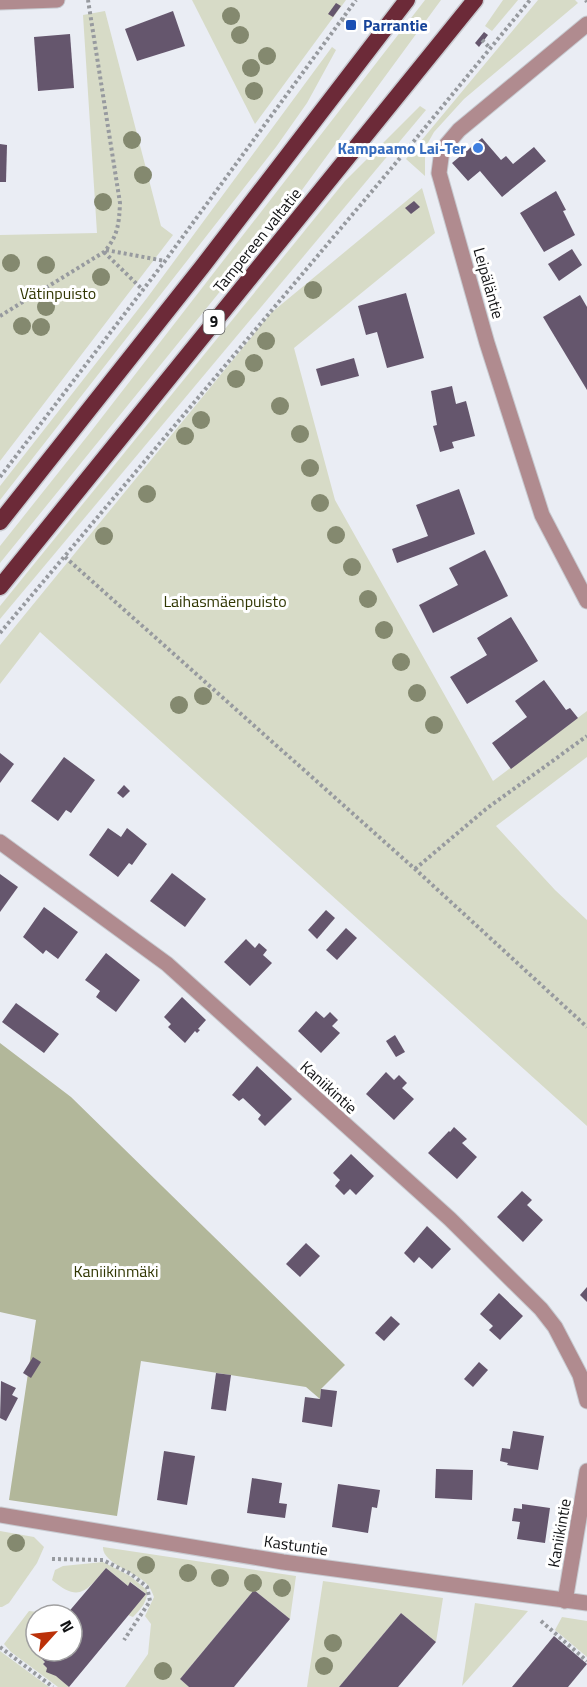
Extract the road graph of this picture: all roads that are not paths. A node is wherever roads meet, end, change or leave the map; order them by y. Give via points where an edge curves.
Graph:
1 (57, 0) edge
2 (407, 0) edge
3 (475, 0) edge
4 (0, 2) edge
5 (587, 24) edge
6 (0, 522) edge
7 (0, 587) edge
8 (587, 601) edge
9 (0, 842) edge
10 (587, 1401) edge
11 (587, 1471) edge
12 (0, 1515) edge
13 (565, 1601) junction
14 (587, 1603) edge

1 - 4 street
2 - 6 highway, Tampereen valtatie
3 - 7 highway, Tampereen valtatie / 9
5 - 8 street, Leipäläntie via 459,130 442,150 440,173 487,344 542,515
9 - 10 street, Kaniikintie via 167,964 450,1219 541,1309 567,1347
11 - 13 street, Kaniikintie
12 - 13 street, Kastuntie via 283,1562
13 - 14 street, Kastuntie

